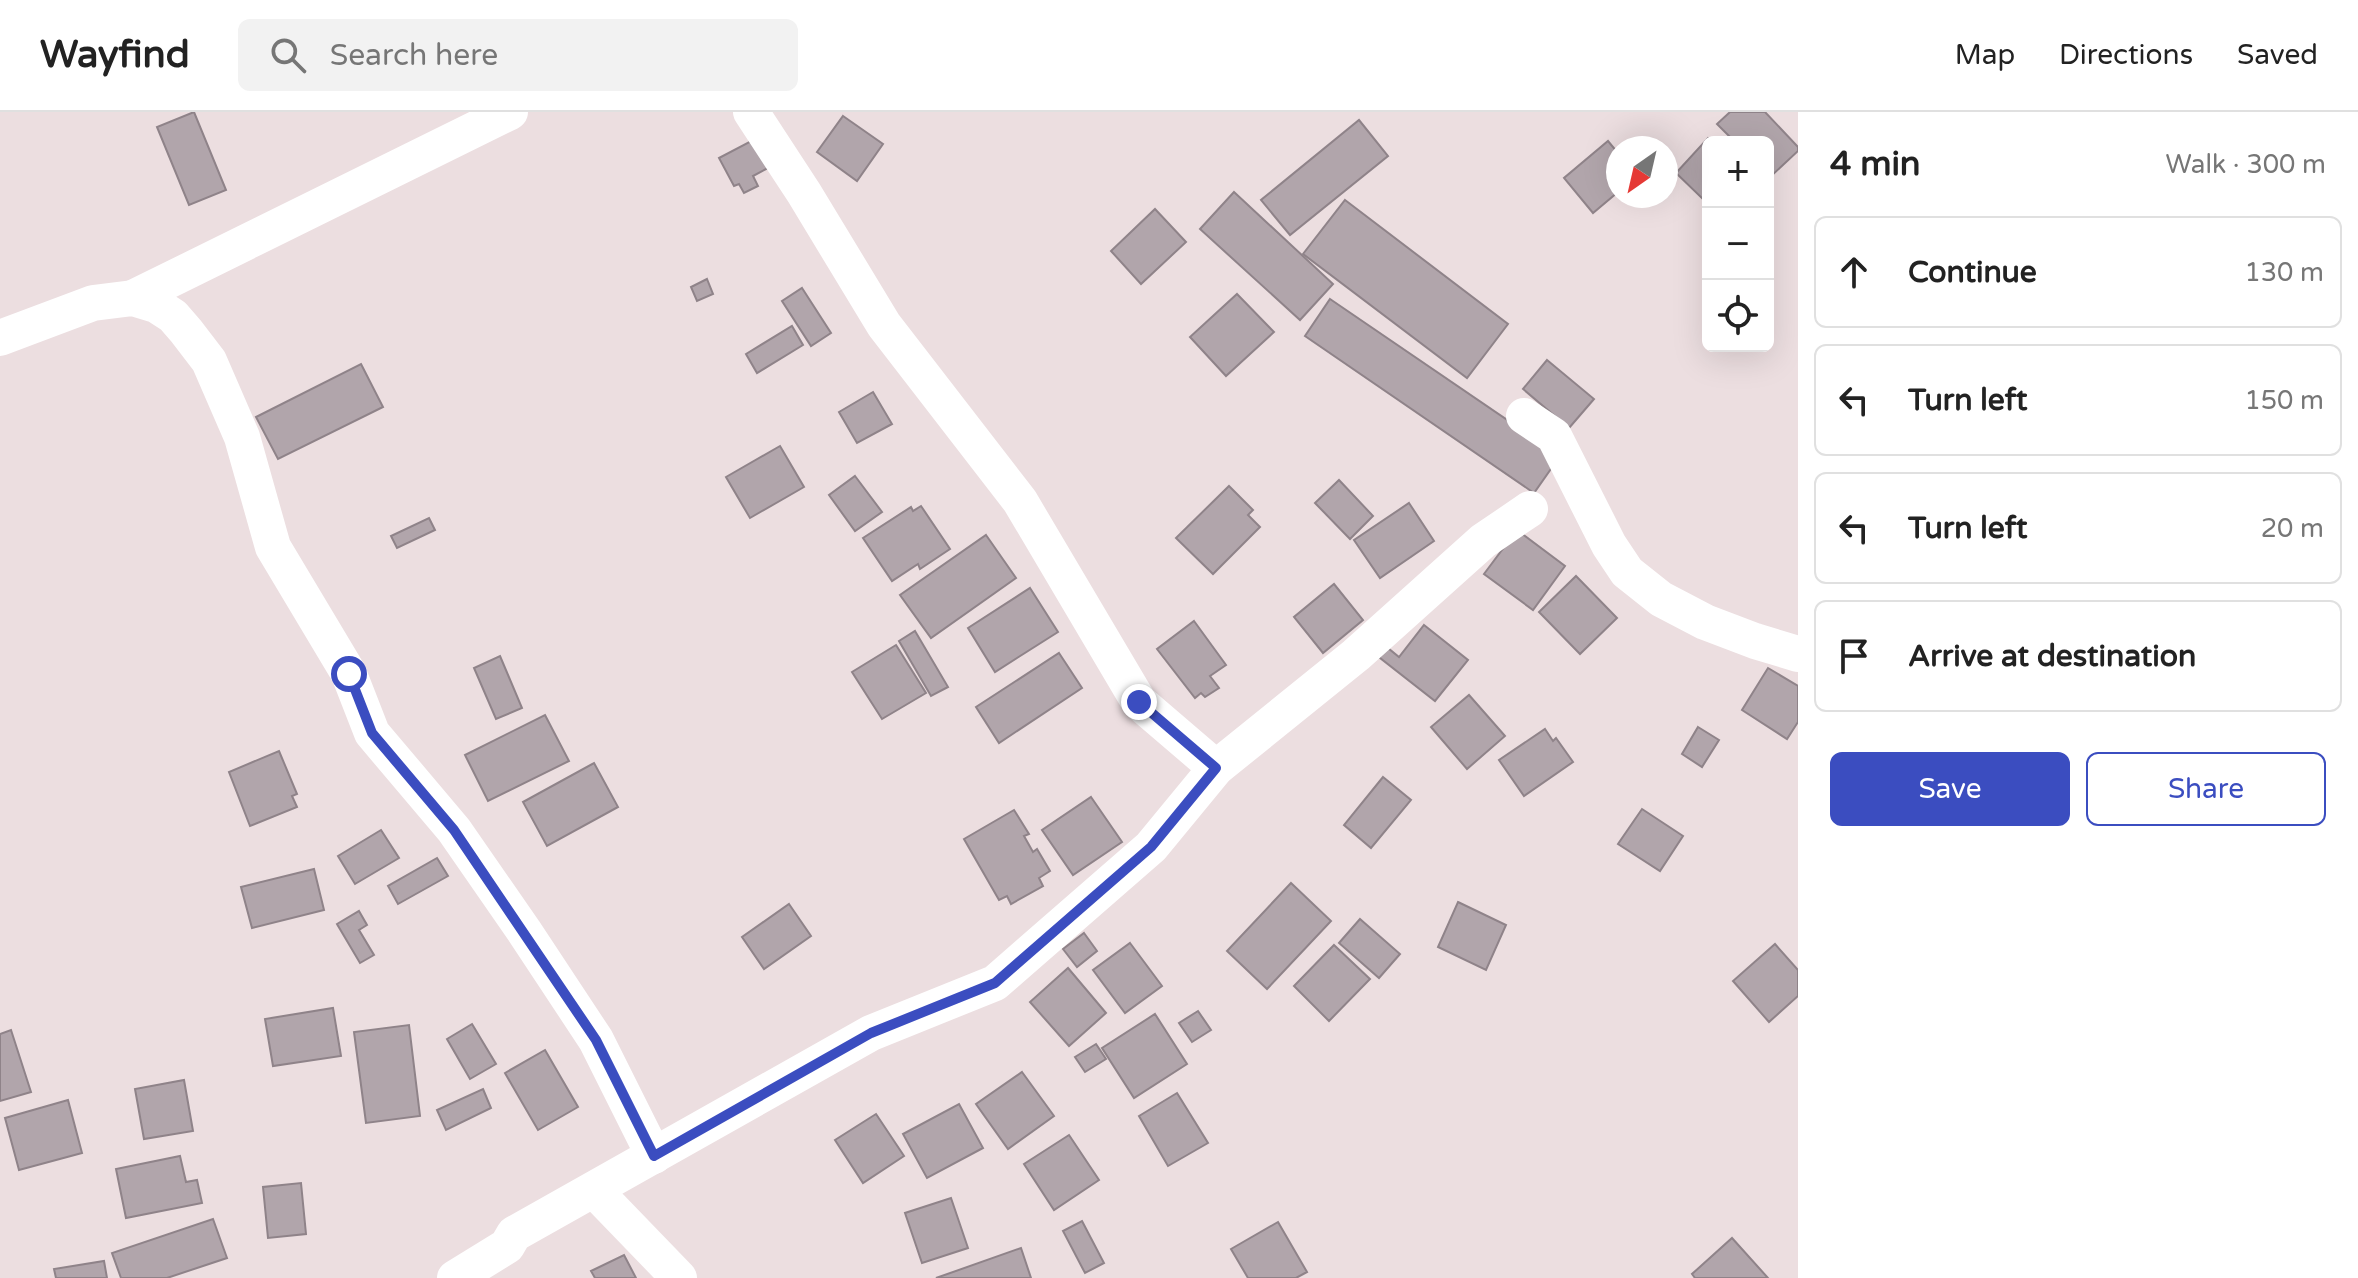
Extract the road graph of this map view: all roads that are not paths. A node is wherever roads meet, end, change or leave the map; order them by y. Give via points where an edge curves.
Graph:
1 (510, 112) edge
2 (751, 112) edge
3 (133, 298) junction
4 (0, 338) edge
5 (1524, 416) dead end
6 (1530, 509) dead end
7 (1798, 654) edge
8 (1216, 768) junction
9 (654, 1156) junction
10 (594, 1190) junction
11 (455, 1278) edge
12 (679, 1278) edge

1 - 3 street
2 - 8 street via 884,325 1020,501 1139,702
3 - 4 street via 93,303
3 - 9 street via 173,316 209,361 242,437 273,547 349,674 372,733 454,830 524,931 596,1040
5 - 7 street via 1554,436 1627,572 1661,599 1705,622
6 - 8 street via 1483,541 1356,655
8 - 9 street via 1151,847 995,983 871,1033
9 - 10 street
10 - 11 street via 514,1234 507,1246
10 - 12 street

